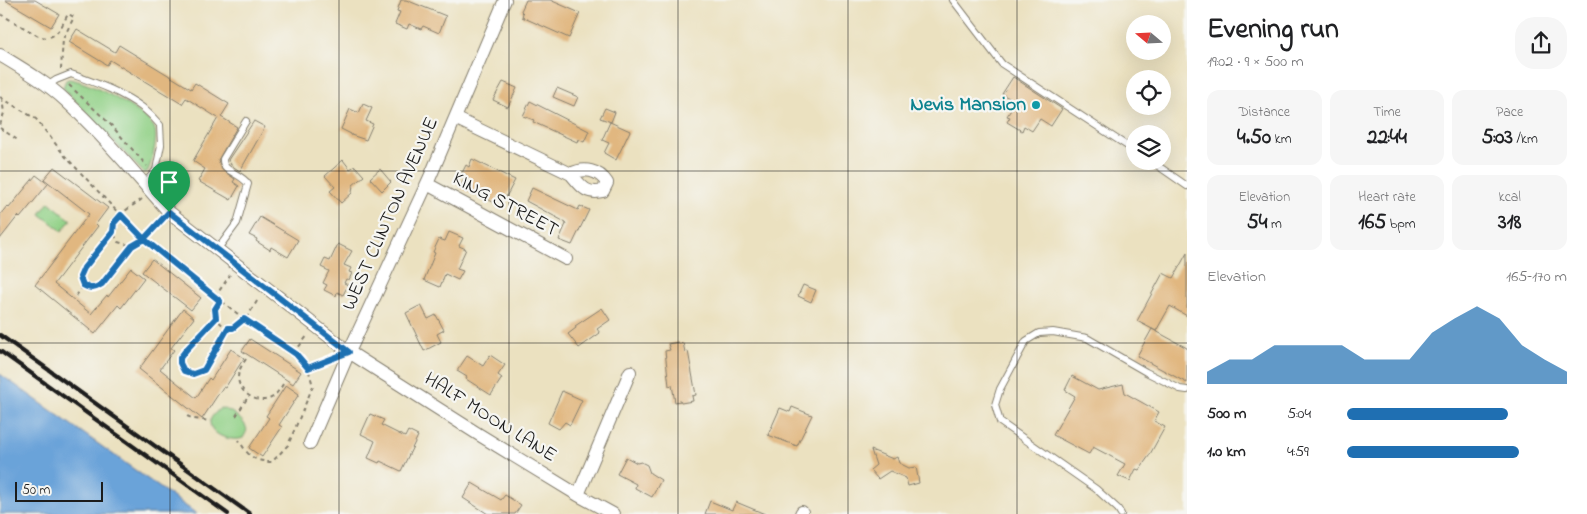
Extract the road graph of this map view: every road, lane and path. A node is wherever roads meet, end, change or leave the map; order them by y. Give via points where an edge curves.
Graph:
1 (505, 0) edge
2 (952, 0) edge
3 (0, 55) edge
4 (47, 86) junction
5 (1, 97) edge
6 (456, 118) junction
7 (246, 121) dead end
8 (0, 127) edge
9 (19, 141) dead end
10 (1126, 145) edge
11 (1164, 170) edge
12 (571, 174) dead end
13 (145, 183) junction
14 (426, 184) junction
15 (1187, 186) edge
16 (142, 199) dead end
17 (169, 212) junction
18 (121, 215) junction
19 (113, 232) junction
20 (144, 239) junction
21 (132, 246) junction
22 (217, 250) junction
23 (566, 259) dead end
24 (237, 265) junction
25 (84, 286) junction
26 (266, 288) junction
27 (76, 296) dead end
28 (215, 297) junction
29 (220, 301) junction
30 (216, 318) junction
31 (244, 319) junction
32 (228, 328) junction
33 (310, 333) dead end
34 (349, 352) junction
35 (294, 353) junction
36 (246, 359) dead end
37 (308, 368) junction
38 (630, 372) dead end
39 (284, 383) dead end
40 (1187, 390) edge
41 (249, 396) junction
42 (187, 416) dead end
43 (236, 416) dead end
44 (210, 421) dead end
45 (239, 440) dead end
46 (310, 443) dead end
47 (578, 495) junction
48 (612, 514) edge
49 (1121, 514) edge

1 - 6 street, WEST CLINTON AVENUE
2 - 10 lane via 1002,64
3 - 4 street, HALF MOON LANE
4 - 13 street, HALF MOON LANE via 66,101
4 - 13 lane via 72,74 144,108 160,125 161,145 156,170
5 - 8 path via 4,114
5 - 18 path via 36,119 65,156
6 - 12 street
6 - 14 street, WEST CLINTON AVENUE
7 - 22 lane via 222,164 248,184 237,223
8 - 9 path
11 - 15 lane
13 - 17 street, HALF MOON LANE
14 - 23 street, KING STREET
14 - 34 street, WEST CLINTON AVENUE
16 - 18 path
17 - 20 path
17 - 22 street, HALF MOON LANE
18 - 19 path via 114,223
18 - 20 path
19 - 21 path via 118,242
19 - 25 path via 81,273
20 - 21 path
20 - 28 path
21 - 25 path via 102,284 95,289
22 - 24 street, HALF MOON LANE
24 - 26 street, HALF MOON LANE
24 - 28 path
25 - 27 path
26 - 31 path
26 - 34 street, HALF MOON LANE
28 - 29 path
29 - 30 path via 215,309
29 - 31 path
30 - 32 path
30 - 32 path via 182,354 180,363 184,371 193,374 204,370
31 - 32 path
31 - 35 path
33 - 35 path
34 - 37 path
34 - 46 street, WEST CLINTON AVENUE
34 - 47 street, HALF MOON LANE
35 - 37 path
36 - 41 path via 238,380
37 - 45 path via 312,386 288,445 272,462 256,460
38 - 47 street
39 - 41 path via 268,399
40 - 49 lane via 1146,372 1088,338 1053,332 1039,333 1026,340 1000,389 995,405 1000,422 1096,489
41 - 43 path
42 - 44 path
47 - 48 street, HALF MOON LANE

